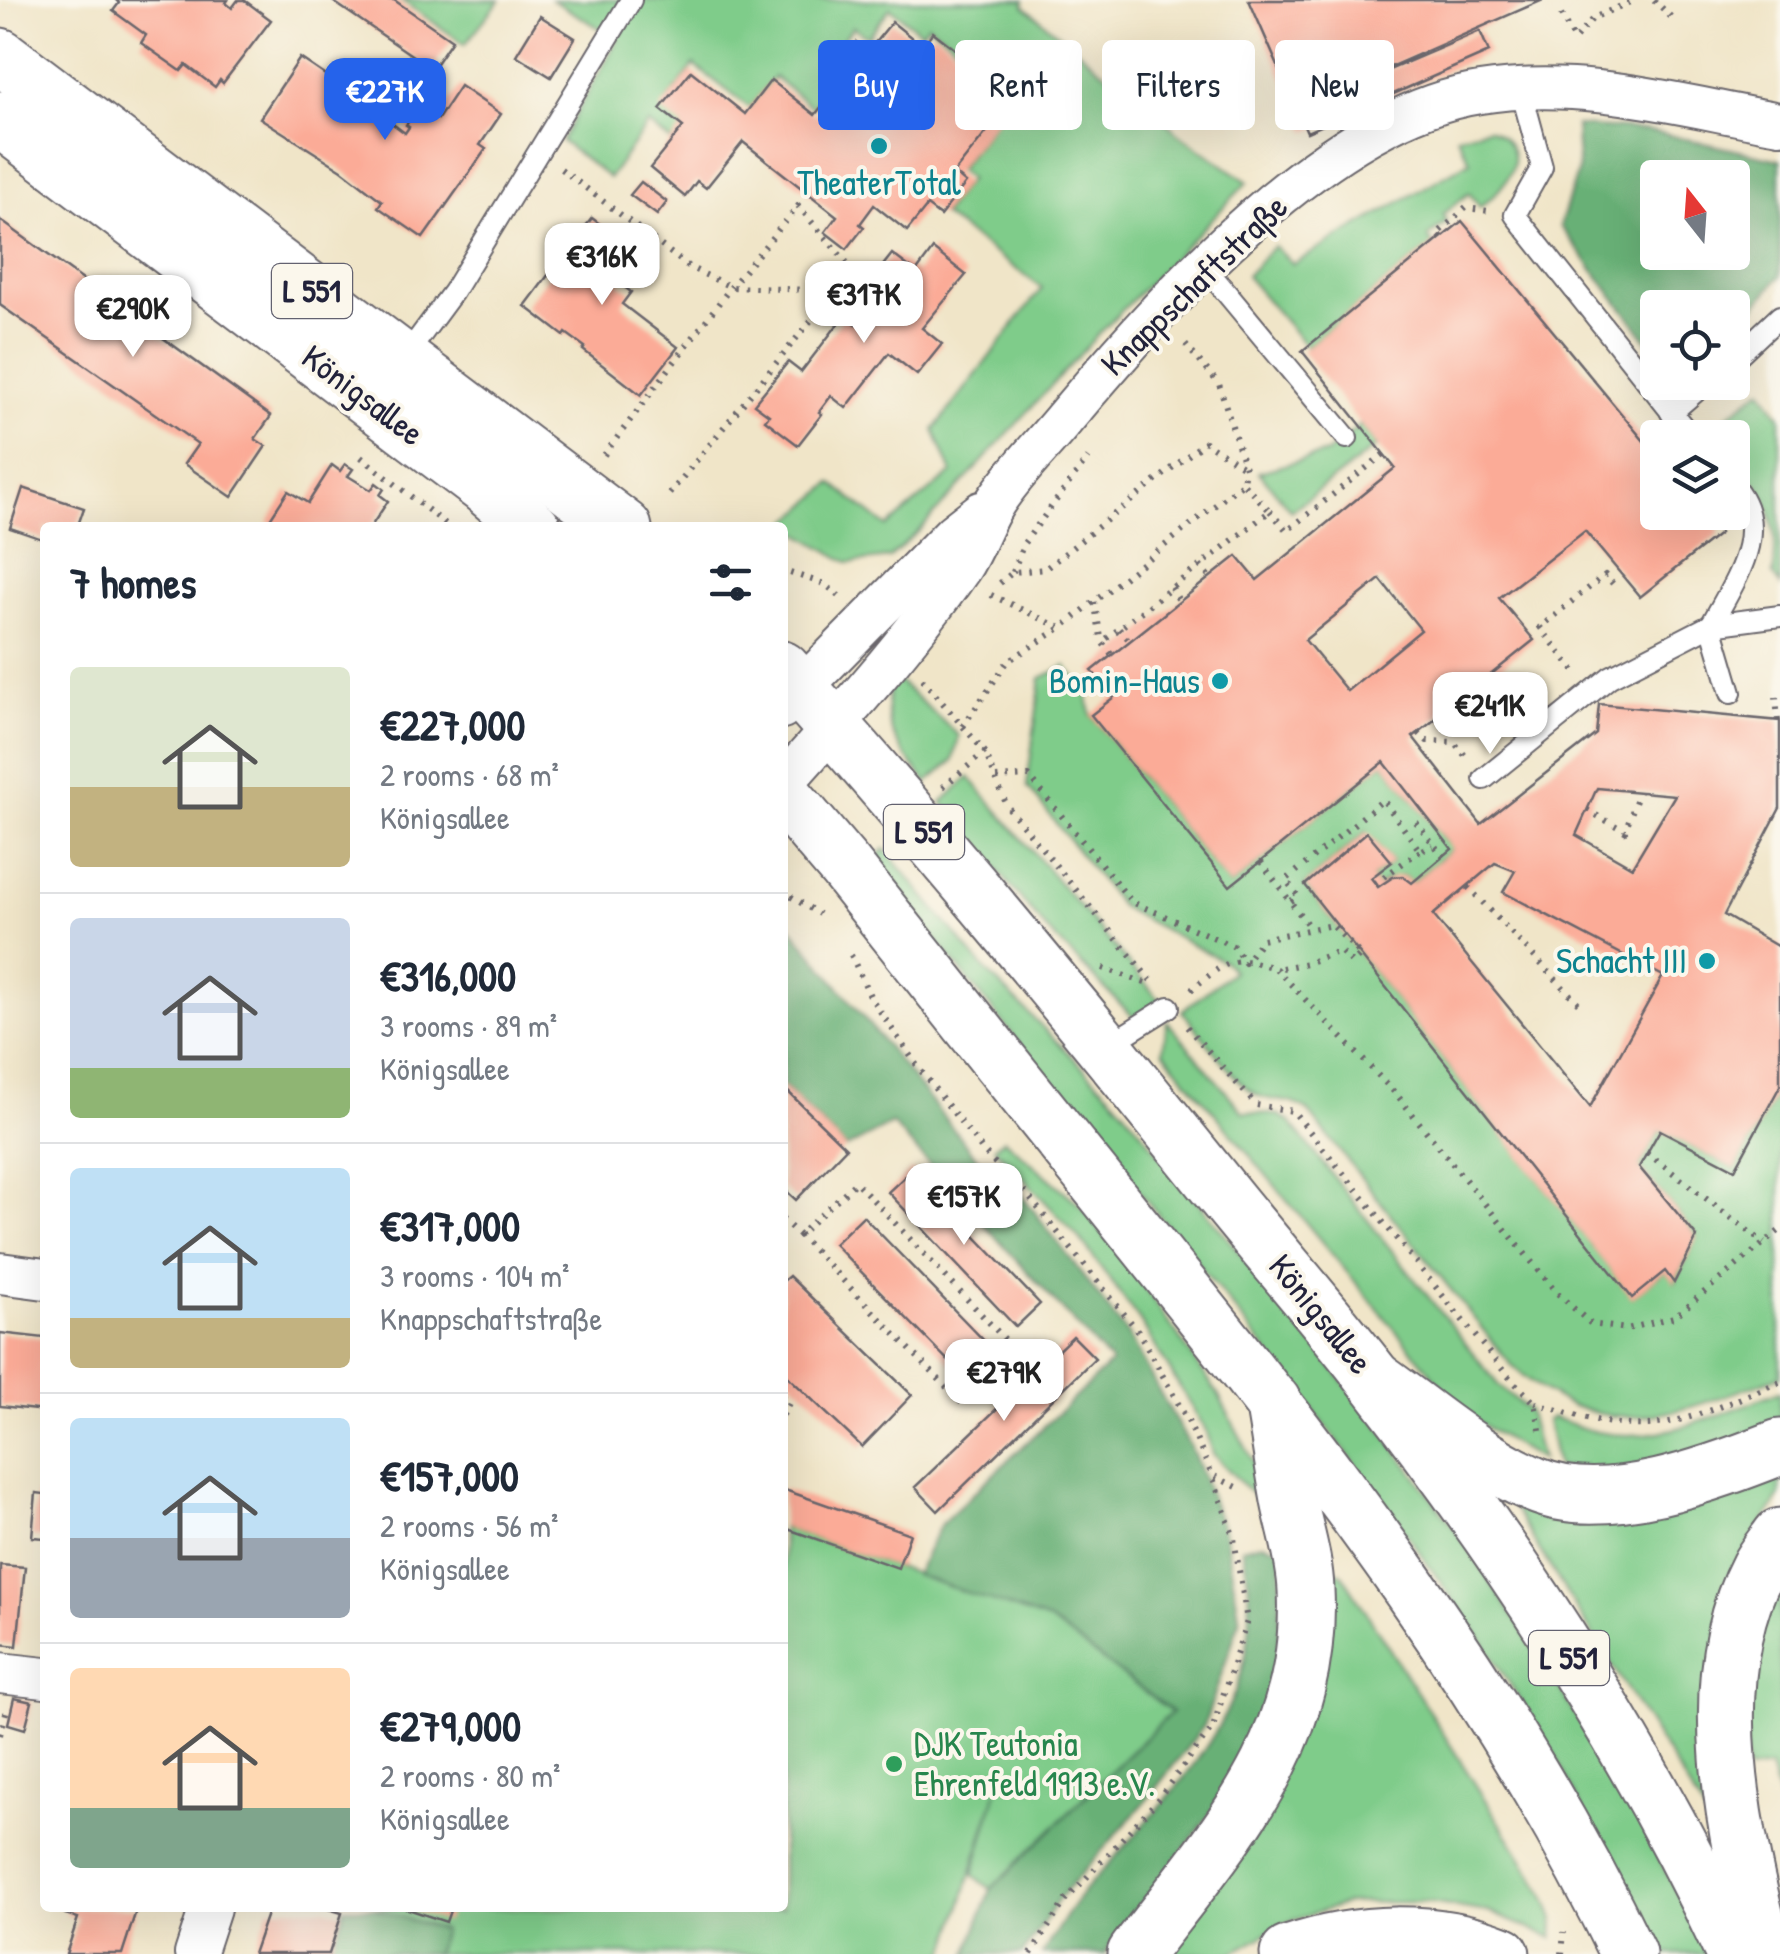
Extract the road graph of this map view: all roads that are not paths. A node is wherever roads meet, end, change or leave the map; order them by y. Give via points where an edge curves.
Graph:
1 (631, 0) edge
2 (0, 56) edge
3 (1522, 90) junction
4 (0, 120) edge
5 (1780, 123) edge
6 (1204, 266) junction
7 (1780, 316) edge
8 (1750, 344) edge
9 (403, 360) junction
10 (1686, 400) edge
11 (1670, 413) junction
12 (1676, 420) edge
13 (1346, 438) dead end
14 (996, 501) junction
15 (645, 513) edge
16 (1750, 520) edge
17 (527, 522) edge
18 (1780, 616) edge
19 (1711, 625) junction
20 (1732, 692) dead end
21 (800, 698) edge
22 (788, 755) edge
23 (1484, 779) road end
24 (788, 800) edge
25 (1169, 1007) road end
26 (1105, 1047) junction
27 (0, 1272) edge
28 (40, 1278) edge
29 (1376, 1380) junction
30 (1273, 1402) junction
31 (1780, 1446) edge
32 (1780, 1536) edge
33 (0, 1672) edge
34 (40, 1677) edge
35 (209, 1912) edge
36 (195, 1954) edge
37 (1135, 1954) edge
38 (1288, 1954) edge
39 (1502, 1954) edge
40 (1628, 1954) edge
41 (1734, 1954) edge
42 (1765, 1954) edge

1 - 9 lane, Königsallee via 453,292
2 - 9 main road, Königsallee / L 551
3 - 5 street, Knappschaftstraße via 1660,97
3 - 6 street, Knappschaftstraße via 1478,93 1392,123 1281,197
3 - 11 lane via 1542,167 1515,215
4 - 17 main road, Königsallee / L 551
6 - 13 lane
6 - 14 street, Knappschaftstraße
7 - 8 lane
9 - 15 main road, Königsallee / L 551 via 576,492
10 - 11 lane
11 - 12 lane
14 - 21 street, Knappschaftstraße via 954,533
14 - 21 street, Knappschaftstraße via 964,564 898,651
16 - 19 lane via 1748,556
18 - 19 lane
19 - 20 lane
19 - 23 lane via 1610,676
21 - 22 street
21 - 26 main road, Königsallee / L 551
24 - 30 main road, L 551
25 - 26 lane
26 - 29 main road, Königsallee / L 551
27 - 28 street
29 - 31 main road via 1500,1468 1540,1488 1635,1492
29 - 41 main road, Königsallee / L 551 via 1479,1519 1566,1653 1638,1770
30 - 37 main road via 1306,1586 1307,1629 1293,1707 1250,1802
30 - 40 main road, L 551 via 1432,1616 1524,1760
32 - 42 main road via 1744,1602 1727,1672 1732,1788
33 - 34 street
35 - 36 street
38 - 39 main road via 1397,1934 1473,1942

